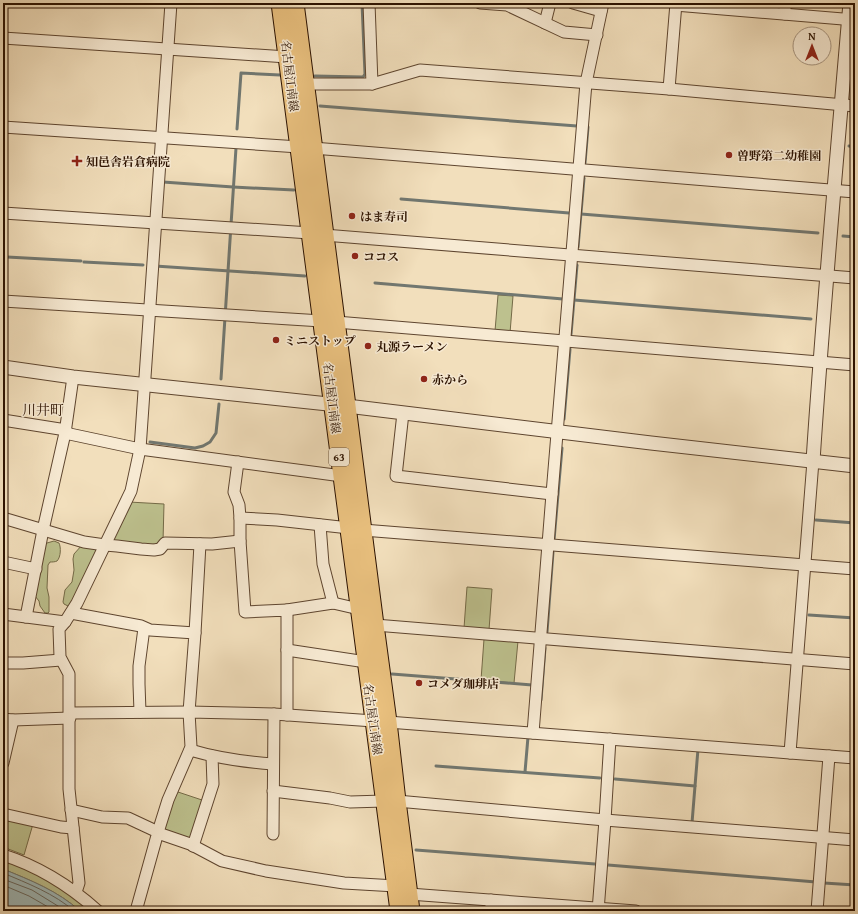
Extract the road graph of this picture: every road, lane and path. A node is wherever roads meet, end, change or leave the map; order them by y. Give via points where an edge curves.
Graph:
1 (171, 3) edge
2 (280, 3) edge
3 (295, 3) edge
4 (368, 3) edge
5 (480, 3) edge
6 (550, 3) edge
7 (573, 3) edge
8 (850, 3) edge
9 (507, 4) edge
10 (676, 4) edge
11 (602, 7) edge
12 (785, 9) edge
13 (852, 20) edge
14 (545, 23) junction
15 (597, 35) junction
16 (3, 38) edge
17 (168, 48) junction
18 (287, 56) junction
19 (586, 83) junction
20 (305, 84) junction
21 (372, 84) junction
22 (669, 89) junction
23 (842, 104) junction
24 (855, 106) edge
25 (3, 127) edge
26 (161, 138) junction
27 (306, 148) junction
28 (579, 170) junction
29 (834, 190) junction
30 (855, 192) edge
31 (3, 213) edge
32 (155, 223) junction
33 (317, 234) junction
34 (572, 255) junction
35 (828, 276) junction
36 (855, 278) edge
37 (3, 301) edge
38 (149, 310) junction
39 (329, 322) junction
40 (565, 341) junction
41 (820, 362) junction
42 (855, 365) edge
43 (3, 367) edge
44 (74, 377) junction
45 (144, 385) junction
46 (340, 405) junction
47 (403, 413) junction
48 (3, 420) edge
49 (557, 431) junction
50 (65, 432) junction
51 (140, 449) junction
52 (813, 461) junction
53 (238, 462) junction
54 (855, 466) edge
55 (342, 476) junction
56 (552, 494) junction
57 (3, 518) edge
58 (240, 518) junction
59 (320, 525) junction
60 (356, 529) junction
61 (42, 530) junction
62 (240, 541) junction
63 (200, 544) junction
64 (105, 545) junction
65 (548, 545) junction
66 (3, 562) edge
67 (805, 565) junction
68 (36, 569) junction
69 (855, 569) edge
70 (333, 603) junction
71 (359, 609) junction
72 (287, 610) junction
73 (3, 614) edge
74 (26, 617) junction
75 (68, 618) junction
76 (375, 625) junction
77 (144, 628) junction
78 (195, 633) junction
79 (541, 639) junction
80 (287, 650) junction
81 (798, 659) junction
82 (61, 660) junction
83 (366, 662) junction
84 (3, 663) edge
85 (855, 664) edge
86 (140, 712) junction
87 (190, 712) junction
88 (274, 714) junction
89 (286, 715) junction
90 (70, 716) junction
91 (8, 720) edge
92 (381, 721) junction
93 (533, 733) junction
94 (610, 739) junction
95 (190, 750) junction
96 (790, 753) junction
97 (212, 756) junction
98 (830, 756) junction
99 (855, 758) edge
100 (3, 764) edge
101 (273, 764) junction
102 (273, 791) junction
103 (391, 801) junction
104 (71, 810) junction
105 (3, 814) edge
106 (605, 820) junction
107 (73, 828) junction
108 (158, 832) junction
109 (273, 834) dead end
110 (823, 837) junction
111 (855, 840) edge
112 (193, 846) junction
113 (3, 855) edge
114 (402, 890) junction
115 (76, 892) junction
116 (491, 906) edge
117 (598, 910) edge
118 (98, 911) edge
119 (136, 911) edge
120 (399, 911) edge
121 (411, 911) edge
122 (636, 911) edge
123 (817, 911) edge

1 - 17 street
2 - 18 main road, 名古屋江南線 / 63
3 - 20 main road, 名古屋江南線 / 63
4 - 21 street
5 - 9 street
6 - 14 street
7 - 11 street
8 - 13 street
9 - 14 street
10 - 12 street
10 - 22 street
11 - 15 street
12 - 13 street
13 - 23 street
14 - 15 street via 564,32
15 - 19 street
16 - 17 street
17 - 18 street
17 - 26 street
18 - 27 main road, 名古屋江南線 / 63
19 - 21 street via 420,70
19 - 22 street
19 - 28 street
20 - 21 street
20 - 27 main road, 名古屋江南線 / 63
22 - 23 street
23 - 24 street
23 - 29 street
25 - 26 street
26 - 27 street
26 - 32 street
27 - 28 street
27 - 33 main road, 名古屋江南線 / 63
28 - 29 street
28 - 34 street
29 - 30 street
29 - 35 street
31 - 32 street
32 - 33 street
32 - 38 street
33 - 34 street
33 - 39 main road, 名古屋江南線 / 63
34 - 35 street
34 - 40 street
35 - 36 street
35 - 41 street
37 - 38 street
38 - 39 street
38 - 45 street
39 - 40 street
39 - 46 main road, 名古屋江南線 / 63
40 - 41 street
40 - 49 street
41 - 42 street
41 - 52 street
43 - 44 street
44 - 45 street
44 - 50 street
45 - 46 street
45 - 51 street
46 - 47 street
46 - 55 main road, 名古屋江南線 / 63
46 - 60 main road, 名古屋江南線 / 63
47 - 49 street
47 - 56 street via 396,476
48 - 50 street
49 - 52 street
49 - 56 street
50 - 51 street
50 - 61 street
51 - 53 street
51 - 64 street via 130,491
52 - 54 street
52 - 67 street
53 - 55 street
53 - 58 street via 234,492
55 - 60 main road, 名古屋江南線 / 63
56 - 65 street
57 - 61 street
58 - 59 street
58 - 62 street
59 - 60 street
59 - 70 street via 323,564
60 - 65 street
60 - 71 main road, 名古屋江南線 / 63
60 - 76 main road, 名古屋江南線 / 63
61 - 64 street
61 - 68 street
62 - 63 street
62 - 72 street via 245,612
63 - 64 street via 165,543 160,549 154,550
63 - 78 street
64 - 75 street
65 - 67 street
65 - 79 street
66 - 68 street
67 - 69 street
67 - 81 street
68 - 74 street
70 - 71 street
70 - 72 street
71 - 83 main road, 名古屋江南線 / 63
72 - 80 street
73 - 74 street
74 - 75 street
75 - 77 street
75 - 82 street via 59,629
76 - 79 street
76 - 92 main road, 名古屋江南線 / 63
77 - 78 street
77 - 86 street via 138,684
78 - 87 street
79 - 81 street
79 - 93 street
80 - 83 street
80 - 89 street
81 - 85 street
81 - 96 street
82 - 84 street
82 - 90 street via 70,674
83 - 92 main road, 名古屋江南線 / 63
86 - 87 street
86 - 90 street
87 - 88 street
87 - 95 street
88 - 89 street
88 - 101 street
89 - 92 street
90 - 91 street
90 - 104 street
91 - 100 street
92 - 93 street
92 - 103 main road, 名古屋江南線 / 63
93 - 94 street
94 - 96 street
94 - 106 street
95 - 97 street
95 - 108 street via 168,800
96 - 98 street
97 - 101 street
97 - 112 street via 213,784
98 - 99 street
98 - 110 street
101 - 102 street
102 - 103 street via 350,802
102 - 109 street
103 - 106 street
103 - 114 main road, 名古屋江南線 / 63
104 - 107 street
104 - 108 street via 102,817 128,818
105 - 107 street
106 - 110 street
106 - 117 street
107 - 115 street via 78,883
108 - 112 street
108 - 119 street
110 - 111 street
110 - 123 street
112 - 114 street via 222,861 266,871
113 - 115 street via 44,873
114 - 116 street
114 - 120 main road, 名古屋江南線 / 63
114 - 121 main road, 名古屋江南線 / 63
115 - 118 street
116 - 117 street
117 - 122 street

